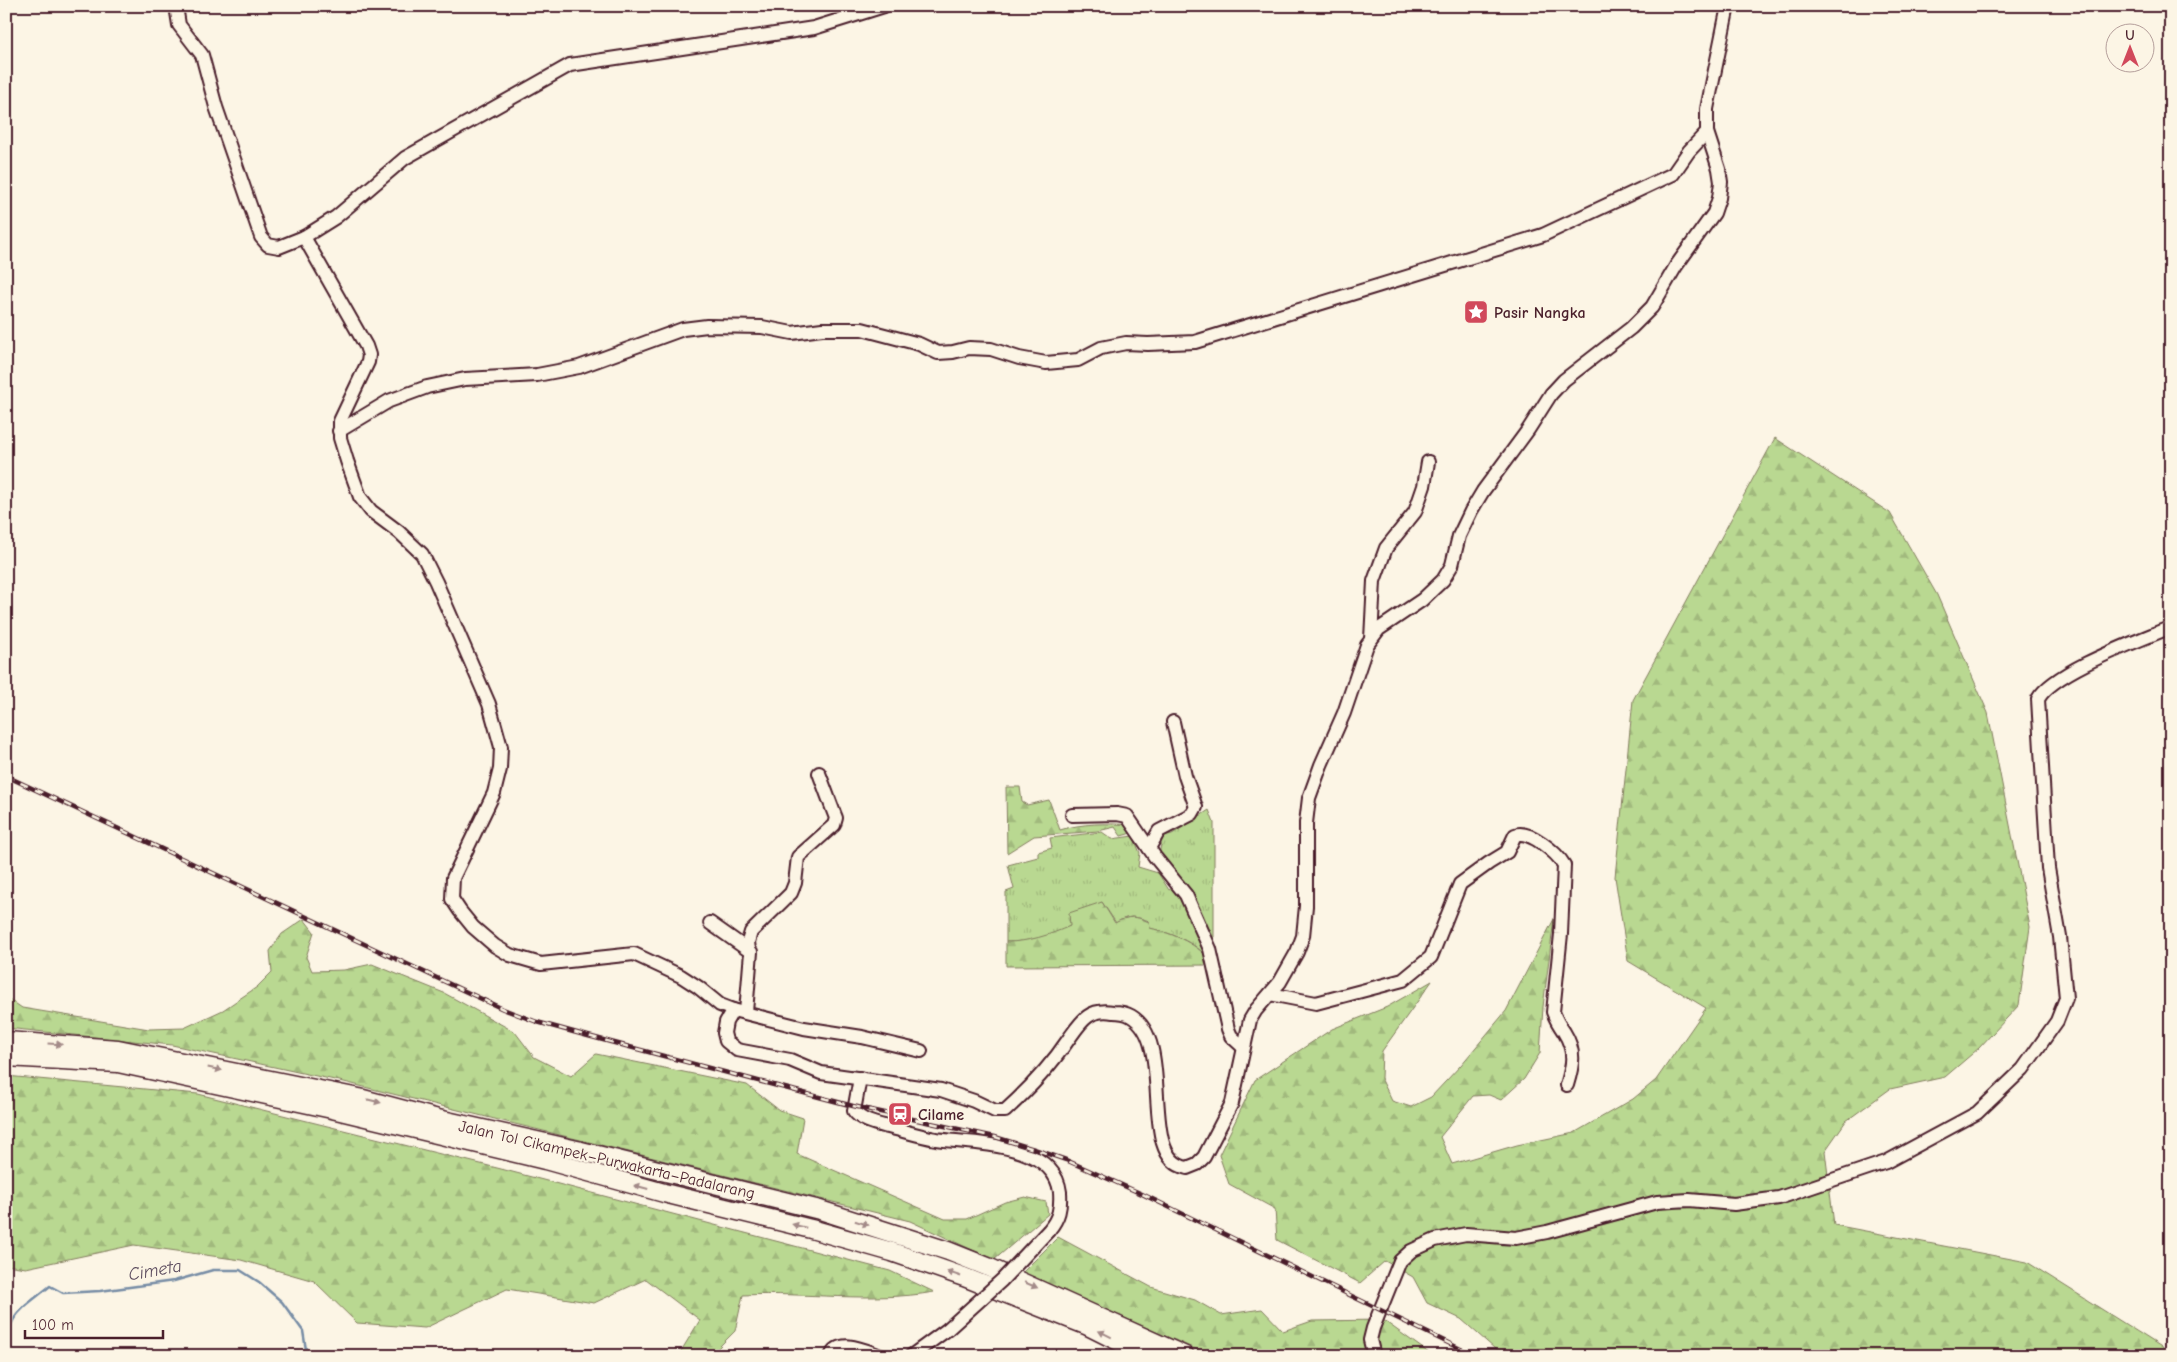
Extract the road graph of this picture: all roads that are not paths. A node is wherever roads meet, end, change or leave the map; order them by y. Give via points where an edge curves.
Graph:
1 (176, 6) edge
2 (884, 6) edge
3 (1728, 6) edge
4 (1707, 132) junction
5 (304, 237) junction
6 (339, 431) junction
7 (1428, 462) dead end
8 (2171, 627) edge
9 (1371, 638) junction
10 (1173, 722) dead end
11 (819, 773) dead end
12 (1072, 815) dead end
13 (1149, 848) junction
14 (710, 923) dead end
15 (749, 950) junction
16 (1270, 994) junction
17 (733, 1010) junction
18 (746, 1012) junction
19 (6, 1041) edge
20 (1243, 1047) junction
21 (921, 1051) dead end
22 (6, 1057) edge
23 (860, 1078) junction
24 (1567, 1085) dead end
25 (831, 1356) edge
26 (881, 1356) edge
27 (911, 1356) edge
28 (1148, 1356) edge
29 (1185, 1356) edge
30 (1374, 1356) edge

1 - 5 street via 179,25 202,55 216,107 261,237 268,245 279,247
2 - 5 street via 814,28 570,65 405,158 336,217
3 - 4 street via 1707,109
4 - 6 street via 1673,174 1544,235 1195,342 1126,343 1101,348 1078,360 1046,363 991,349 969,348 938,353 919,344 862,329 792,333 762,327 683,328 579,367 537,375 465,379 427,387 389,401
4 - 9 street via 1721,182 1714,213 1706,226 1676,266 1652,307 1551,394 1471,511 1459,536 1452,565 1443,580
5 - 6 street via 369,355 340,421
6 - 17 street via 360,497 371,511 422,554 489,704 501,747 494,793 453,878 452,898 460,912 495,946 510,955 541,964 638,955 681,976 720,1005
7 - 9 street via 1415,512 1386,548 1374,581
8 - 30 street via 2064,675 2042,691 2038,699 2048,868 2066,998 2057,1021 2023,1069 1977,1113 1886,1162 1779,1198 1734,1204 1689,1200 1657,1202 1516,1238 1466,1234 1436,1240 1411,1251 1400,1261 1373,1328 1370,1340
9 - 16 street via 1344,713 1311,788 1306,823 1303,936 1298,952
10 - 13 street via 1185,776 1196,806 1188,817 1159,831
11 - 15 street via 836,818 834,825 798,857 794,888 751,932
12 - 13 street via 1127,816
13 - 20 street via 1186,896 1198,920 1210,949 1228,1029
14 - 15 street
15 - 18 street
16 - 20 street via 1253,1015
16 - 24 street via 1316,1003 1403,980 1431,957 1460,884 1508,852 1515,835 1523,834 1551,850 1564,865 1553,1012 1573,1052 1573,1068
17 - 18 street
17 - 23 street via 724,1033 726,1041 737,1050 790,1060 821,1073
18 - 21 street via 804,1028
19 -> 29 highway, Jalan Tol Cikampek–Purwakarta–Padalarang via 118,1049 360,1098 820,1210 988,1267
20 - 23 street via 1232,1103 1204,1157 1187,1168 1178,1166 1165,1149 1150,1042 1139,1023 1123,1013 1103,1010 1090,1015 1078,1026 1045,1073 1002,1112 941,1090
28 -> 22 highway, Jalan Tol Cikampek–Purwakarta–Padalarang via 1088,1326 964,1277 811,1229 545,1160 332,1109 118,1063
23 - 27 street, bridge via 853,1106 854,1111 866,1120 934,1138 990,1145 1040,1159 1059,1184 1060,1213 1049,1230 1002,1280 948,1329
25 - 26 street via 845,1345

